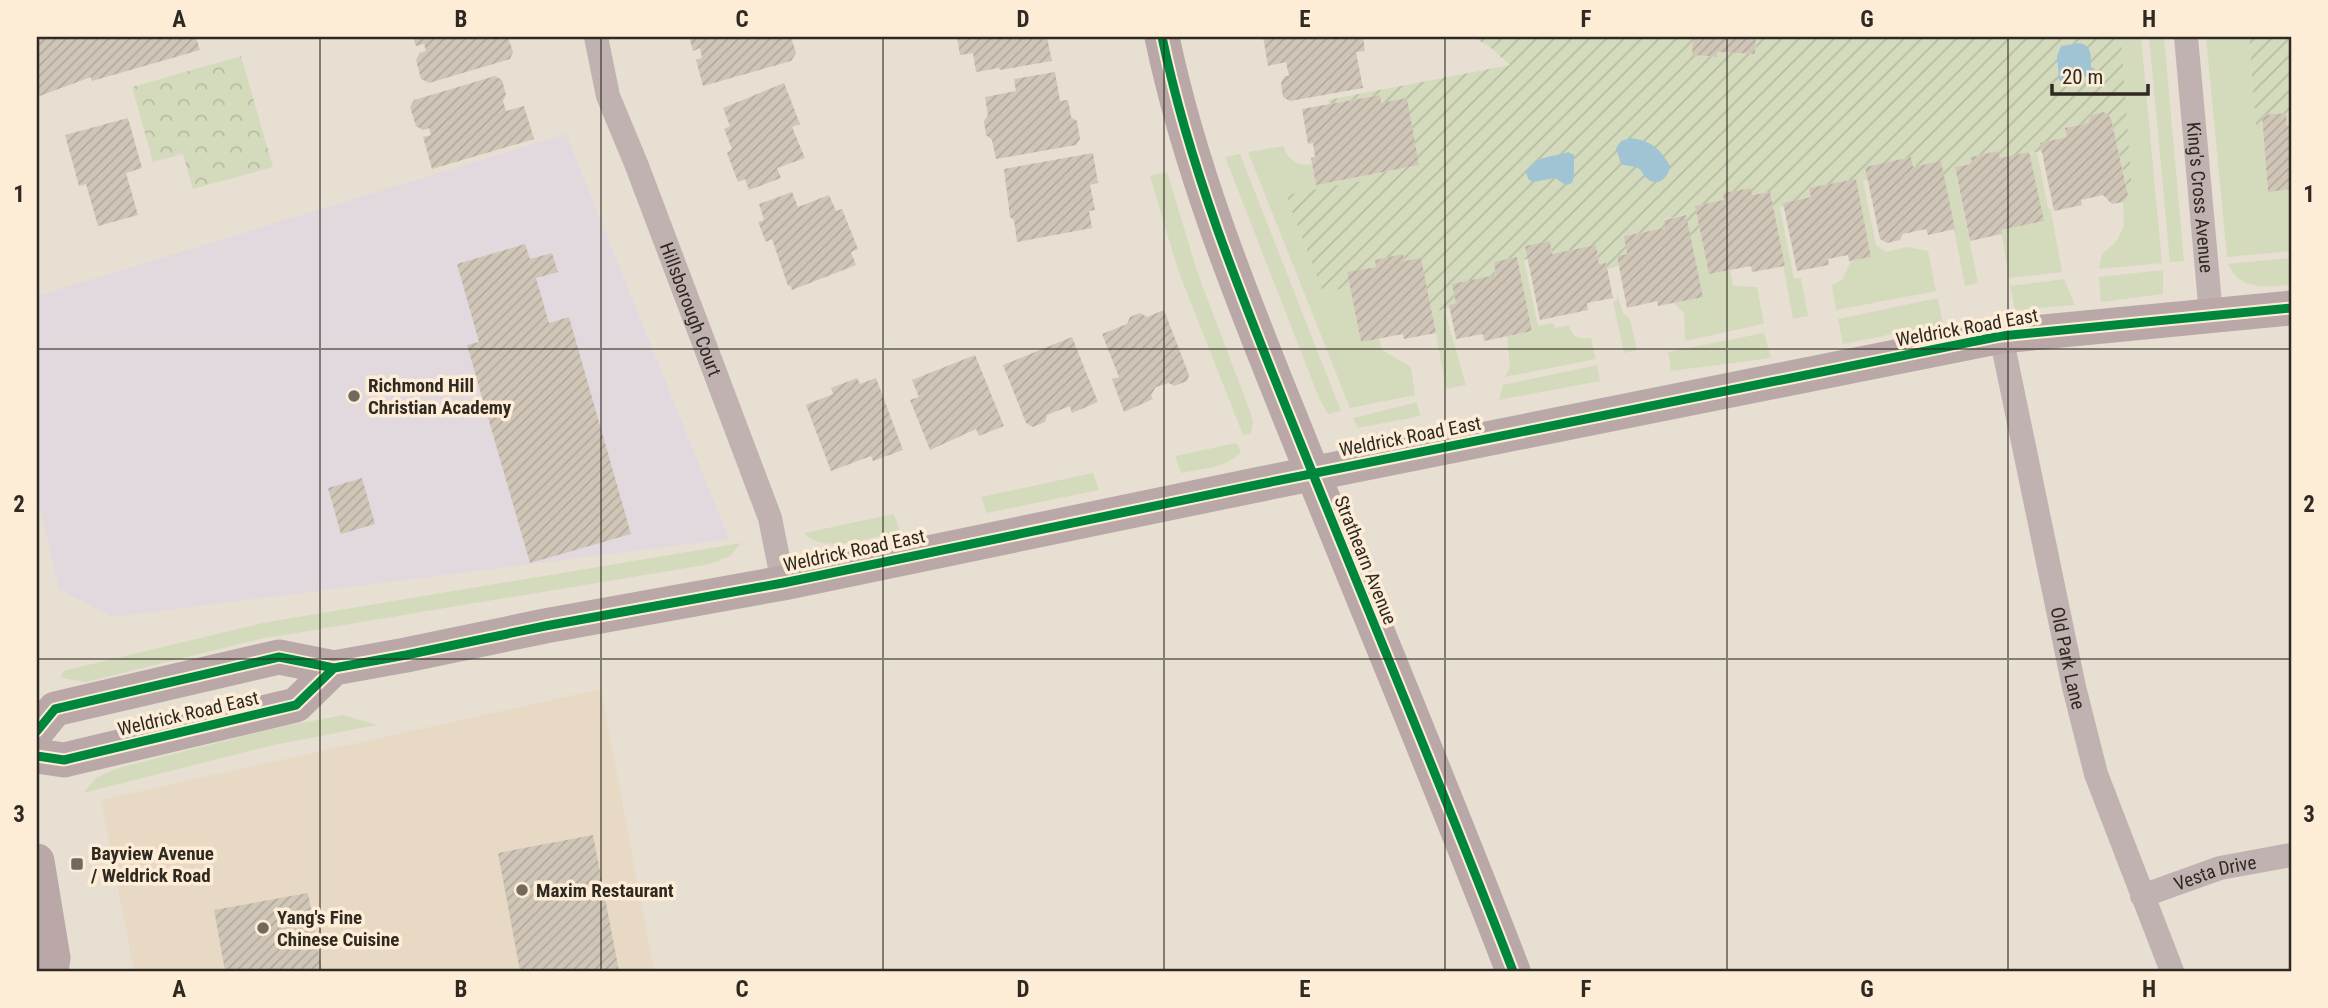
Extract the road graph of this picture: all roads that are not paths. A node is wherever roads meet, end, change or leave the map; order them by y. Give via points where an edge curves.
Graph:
1 (596, 37) edge
2 (1162, 37) edge
3 (2186, 37) edge
4 (2291, 308) edge
5 (2211, 315) junction
6 (2001, 336) junction
7 (1312, 474) junction
8 (783, 583) junction
9 (334, 668) junction
10 (37, 731) edge
11 (37, 756) edge
12 (2291, 855) edge
13 (37, 861) edge
14 (2142, 896) junction
15 (51, 971) edge
16 (1513, 971) edge
17 (2172, 971) edge

1 - 8 street, Hillsborough Court via 608,96 770,518
2 - 7 street, Strathearn Avenue via 1188,137 1235,277
3 - 5 street, King's Cross Avenue
4 - 5 street, Weldrick Road East
5 - 6 street, Weldrick Road East
6 - 7 street, Weldrick Road East
6 - 14 street, Old Park Lane via 2074,687 2096,774
7 - 8 street, Weldrick Road East
7 - 16 street, Strathearn Avenue
8 - 9 street, Weldrick Road East
9 - 10 street, Weldrick Road East via 279,657 55,709
9 - 11 street, Weldrick Road East via 296,705 64,760
12 - 14 street, Vesta Drive via 2220,868
13 - 15 street via 53,958
14 - 17 street, Old Park Lane

